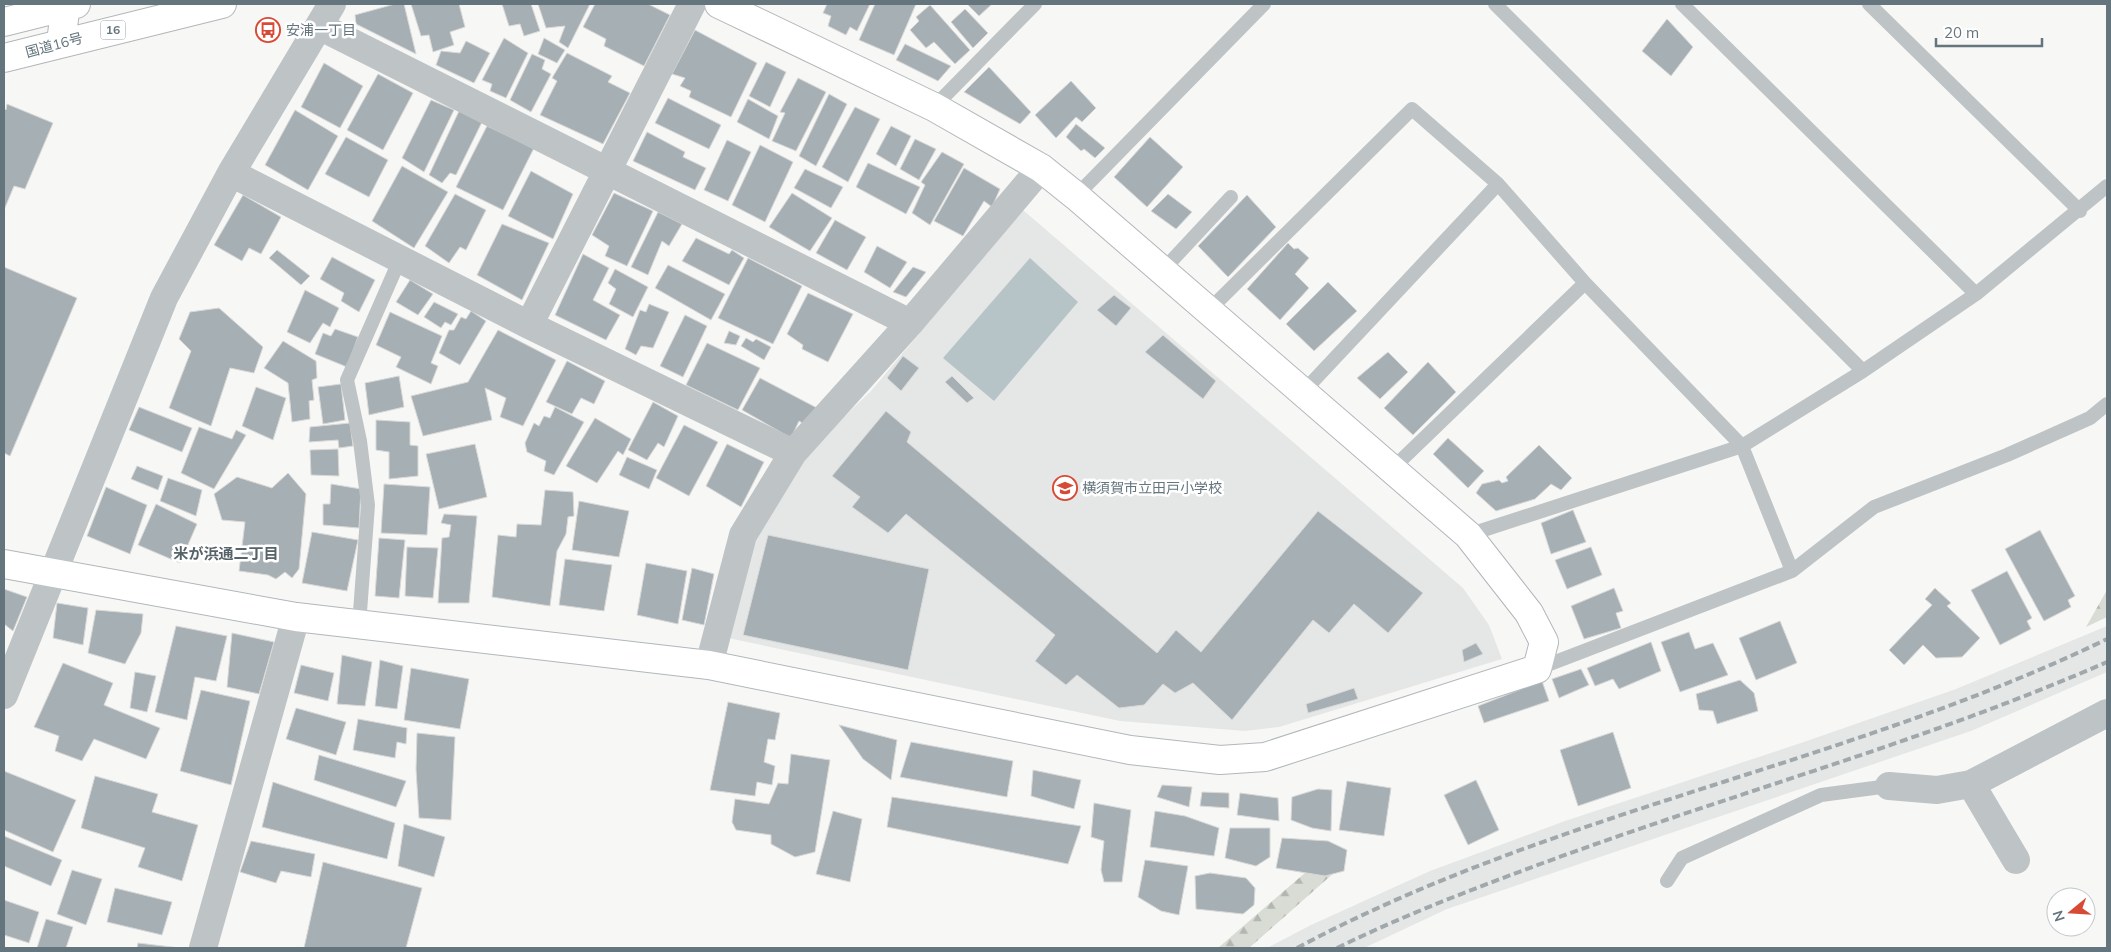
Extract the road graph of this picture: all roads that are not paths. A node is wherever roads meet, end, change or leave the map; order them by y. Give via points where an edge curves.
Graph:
1 (222, 4) edge
2 (692, 4) edge
3 (719, 4) edge
4 (1035, 4) edge
5 (1264, 4) edge
6 (1495, 4) edge
7 (1682, 4) edge
8 (1869, 4) edge
9 (69, 5) edge
10 (325, 15) edge
11 (4, 22) edge
12 (61, 42) junction
13 (4, 58) edge
14 (934, 107) junction
15 (1041, 168) junction
16 (608, 172) junction
17 (232, 173) junction
18 (1498, 184) junction
19 (2107, 186) edge
20 (1076, 196) junction
21 (1231, 197) dead end
22 (2080, 211) junction
23 (400, 259) junction
24 (1163, 270) junction
25 (1585, 283) junction
26 (1976, 294) junction
27 (1209, 310) junction
28 (910, 324) junction
29 (529, 325) junction
30 (1863, 371) junction
31 (1303, 392) junction
32 (2107, 404) edge
33 (1742, 446) junction
34 (794, 453) junction
35 (1392, 469) junction
36 (1468, 535) junction
37 (4, 564) edge
38 (1792, 571) junction
39 (54, 575) junction
40 (296, 617) junction
41 (359, 625) junction
42 (709, 666) junction
43 (1537, 669) junction
44 (4, 695) edge
45 (2107, 714) edge
46 (1971, 784) junction
47 (1889, 786) joint
48 (2016, 860) dead end
49 (1667, 881) dead end
50 (204, 948) edge

1 - 12 main road, 国道16号 / 16
2 - 16 street
3 - 14 main road
4 - 14 lane
5 - 20 lane
6 - 30 lane
7 - 26 lane
8 - 22 lane
9 - 11 main road
9 - 12 main road
10 - 16 street
10 - 17 street
12 - 13 main road, 国道16号 / 16
14 - 15 main road
15 - 20 main road
15 - 28 street
16 - 28 street
16 - 29 street
17 - 23 street
17 - 39 street via 164,298
18 - 25 lane
18 - 27 lane via 1412,109
18 - 31 lane
19 - 22 lane
20 - 24 main road
21 - 24 lane
22 - 26 lane
23 - 29 street
23 - 41 lane via 347,380 360,440 368,505
24 - 27 main road
25 - 33 lane
25 - 35 lane
26 - 30 lane
27 - 31 main road
28 - 34 street
29 - 34 street
30 - 33 lane
31 - 35 main road
32 - 38 lane via 2090,418 1874,507
33 - 36 lane
33 - 38 lane
34 - 42 street via 742,535
35 - 36 main road
36 - 43 main road via 1529,613 1544,642
37 - 39 main road
38 - 43 lane
39 - 40 main road
39 - 44 street
40 - 41 main road
40 - 50 street
41 - 42 main road
42 - 43 main road via 1130,750 1220,760 1265,757
45 - 46 street
46 - 47 street via 1937,790
46 - 48 street
47 - 49 lane via 1822,795 1682,858

